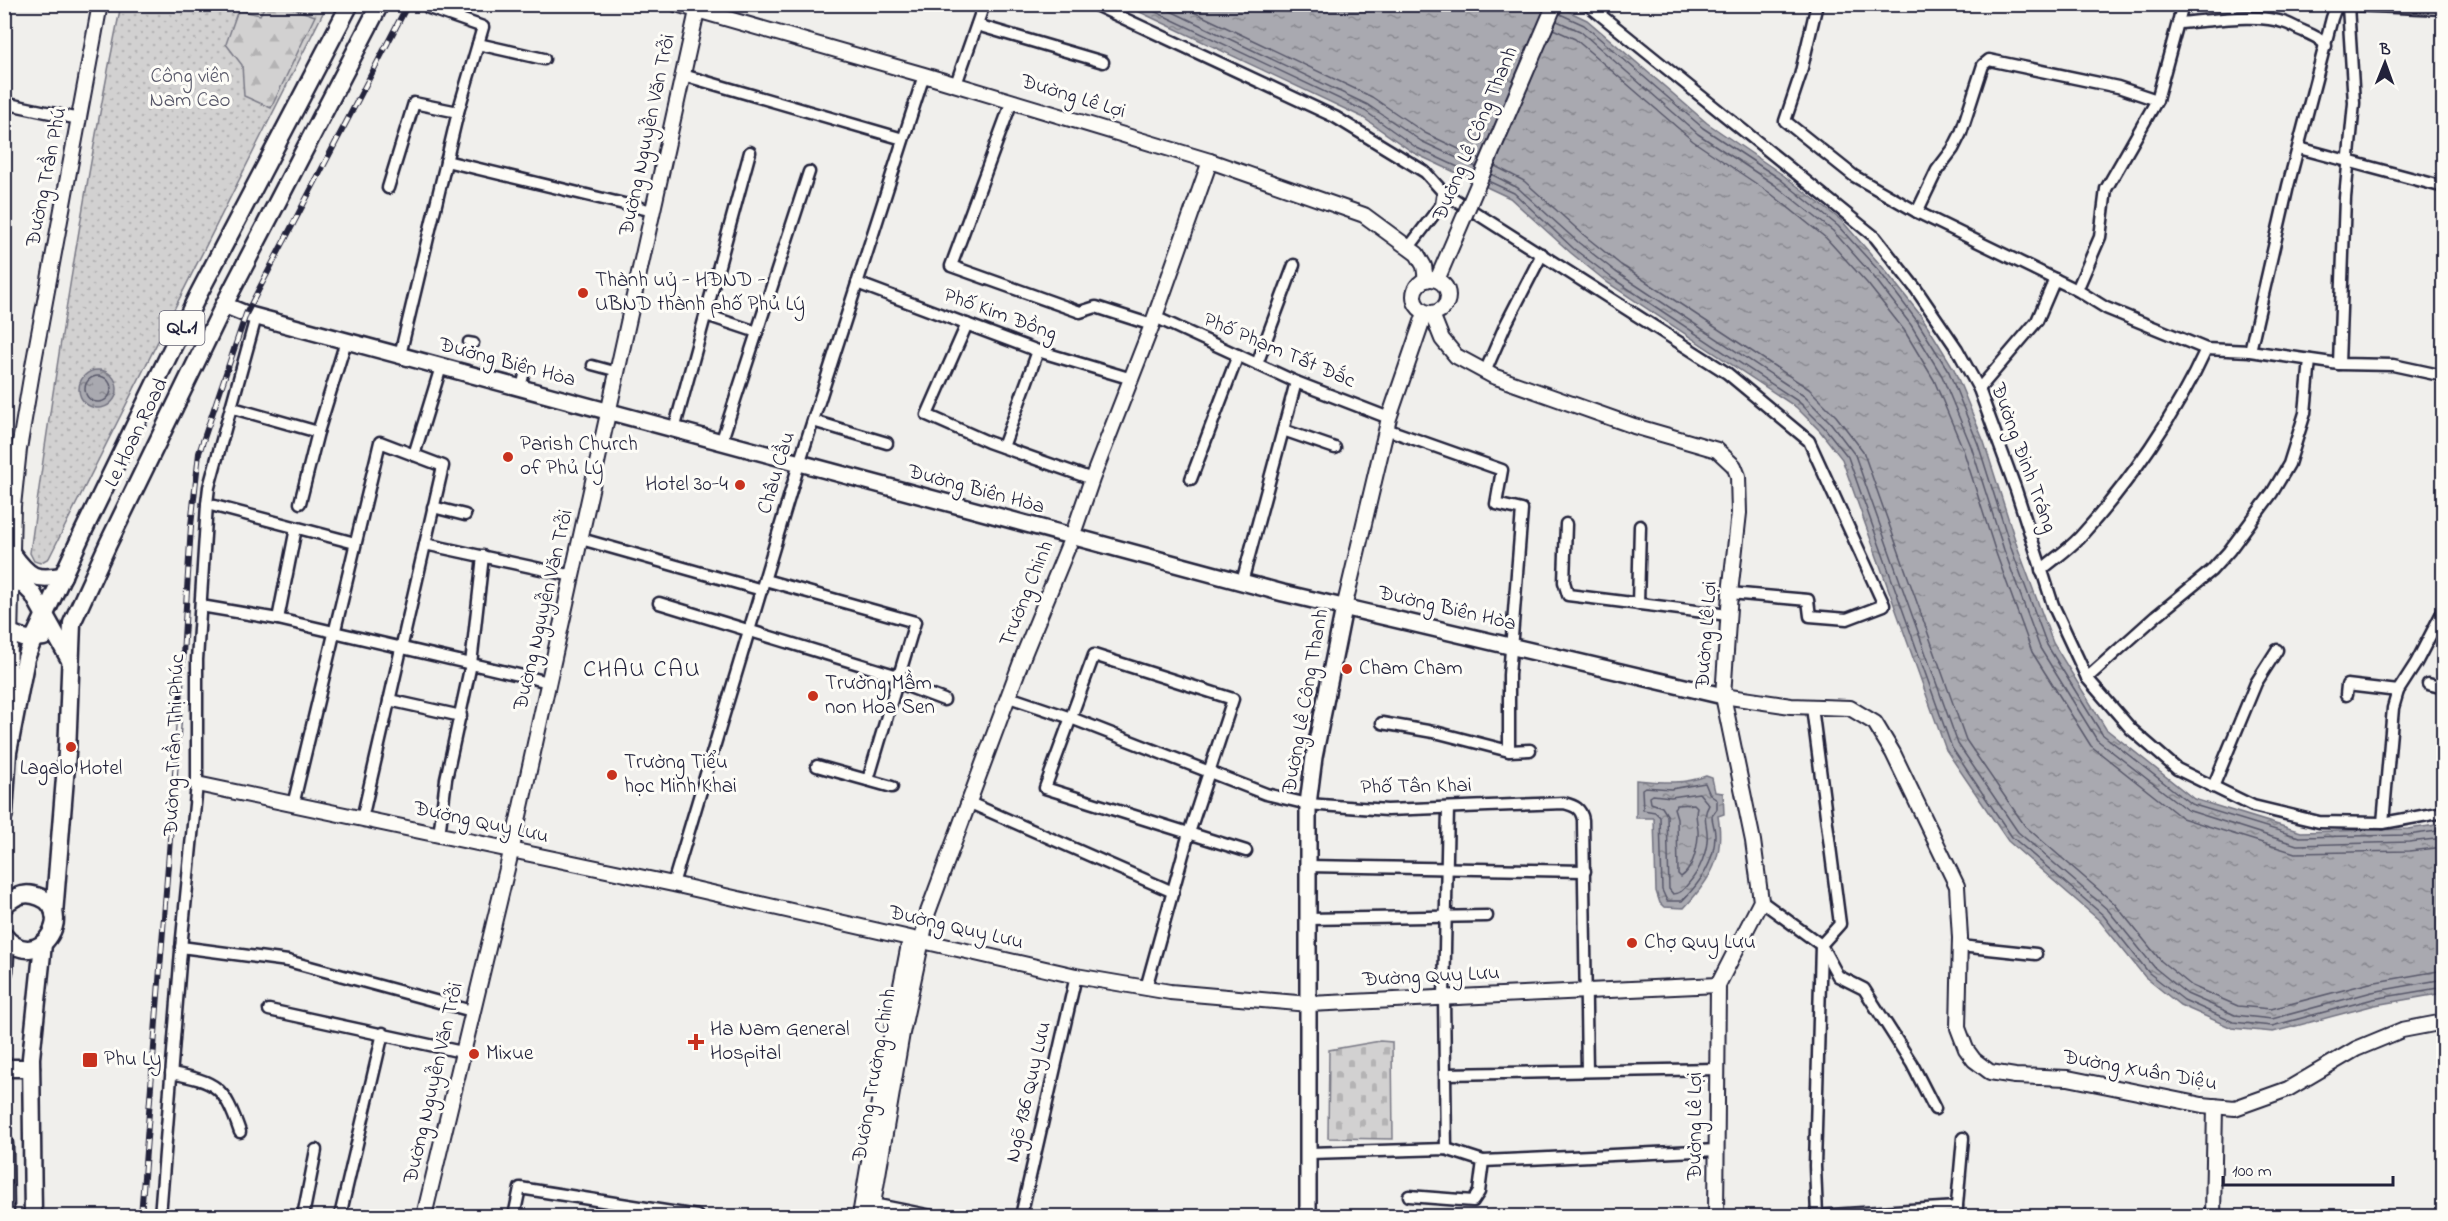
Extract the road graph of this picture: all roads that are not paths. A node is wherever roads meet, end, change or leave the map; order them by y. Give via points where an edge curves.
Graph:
1 (100, 4) edge
2 (350, 4) edge
3 (380, 4) edge
4 (431, 4) edge
5 (676, 4) edge
6 (984, 4) edge
7 (1094, 4) edge
8 (1555, 4) edge
9 (1587, 4) edge
10 (1817, 4) edge
11 (2182, 4) edge
12 (2325, 4) edge
13 (2341, 5) edge
14 (2378, 6) edge
15 (2444, 9) edge
16 (697, 11) junction
17 (2179, 23) junction
18 (977, 25) junction
19 (478, 44) junction
20 (2326, 46) junction
21 (544, 59) dead end
22 (1103, 62) dead end
23 (683, 75) junction
24 (924, 75) junction
25 (956, 84) junction
26 (1011, 100) junction
27 (2157, 100) junction
28 (4, 104) edge
29 (458, 112) junction
30 (79, 119) junction
31 (903, 139) junction
32 (2299, 148) junction
33 (750, 152) dead end
34 (2348, 160) junction
35 (446, 161) junction
36 (1210, 161) junction
37 (809, 172) dead end
38 (2444, 187) edge
39 (388, 188) dead end
40 (1443, 192) junction
41 (653, 211) junction
42 (1917, 212) junction
43 (1410, 246) junction
44 (1542, 254) junction
45 (1294, 265) dead end
46 (2055, 279) junction
47 (1432, 280) junction
48 (857, 283) junction
49 (2077, 290) junction
50 (198, 295) junction
51 (224, 305) junction
52 (1428, 313) junction
53 (706, 315) junction
54 (256, 316) junction
55 (1154, 321) junction
56 (967, 324) junction
57 (757, 332) junction
58 (346, 341) junction
59 (2206, 349) junction
60 (1038, 351) junction
61 (2250, 351) junction
62 (400, 355) junction
63 (1238, 355) junction
64 (2310, 360) junction
65 (1257, 364) junction
66 (2339, 364) junction
67 (592, 365) dead end
68 (441, 367) junction
69 (525, 370) dead end
70 (618, 372) junction
71 (1485, 372) junction
72 (2444, 376) edge
73 (1132, 378) junction
74 (1296, 382) junction
75 (521, 388) junction
76 (1979, 389) junction
77 (233, 408) junction
78 (609, 412) junction
79 (813, 421) junction
80 (1388, 423) junction
81 (674, 430) junction
82 (1283, 430) junction
83 (318, 432) junction
84 (721, 443) junction
85 (887, 443) dead end
86 (1003, 447) junction
87 (1335, 448) dead end
88 (414, 455) junction
89 (799, 464) junction
90 (1092, 479) junction
91 (1191, 479) dead end
92 (300, 502) dead end
93 (207, 504) junction
94 (433, 507) junction
95 (465, 515) dead end
96 (1566, 524) dead end
97 (1640, 526) dead end
98 (296, 528) junction
99 (1072, 537) junction
100 (581, 539) junction
101 (355, 543) junction
102 (425, 544) junction
103 (13, 555) junction
104 (483, 556) junction
105 (2042, 570) junction
106 (12, 573) junction
107 (63, 576) junction
108 (573, 576) junction
109 (1242, 582) junction
110 (763, 585) junction
111 (1730, 593) junction
112 (659, 603) dead end
113 (1638, 604) junction
114 (201, 606) junction
115 (1344, 608) junction
116 (2444, 609) edge
117 (1728, 615) junction
118 (45, 617) junction
119 (278, 619) junction
120 (72, 624) junction
121 (750, 631) junction
122 (334, 632) junction
123 (10, 633) junction
124 (55, 635) junction
125 (33, 639) junction
126 (1513, 646) junction
127 (400, 648) junction
128 (2277, 650) dead end
129 (70, 661) junction
130 (471, 664) junction
131 (6, 674) edge
132 (2087, 678) junction
133 (897, 679) junction
134 (549, 682) junction
135 (2428, 684) dead end
136 (2444, 688) edge
137 (2398, 691) junction
138 (2346, 694) dead end
139 (1723, 696) junction
140 (1009, 697) junction
141 (389, 700) junction
142 (944, 700) dead end
143 (1812, 707) junction
144 (461, 716) junction
145 (1071, 718) junction
146 (1382, 723) dead end
147 (1530, 750) dead end
148 (1509, 751) junction
149 (8, 752) junction
150 (817, 765) dead end
151 (1208, 772) junction
152 (868, 780) junction
153 (197, 784) junction
154 (892, 787) dead end
155 (2213, 787) junction
156 (970, 803) junction
157 (1308, 804) junction
158 (293, 805) junction
159 (1448, 808) junction
160 (2444, 812) edge
161 (4, 814) edge
162 (362, 819) junction
163 (2383, 823) junction
164 (1189, 833) junction
165 (439, 836) junction
166 (1246, 851) dead end
167 (511, 852) junction
168 (1307, 866) junction
169 (1447, 868) junction
170 (1584, 871) junction
171 (673, 884) junction
172 (1173, 892) junction
173 (4, 893) edge
174 (1761, 902) junction
175 (5, 906) edge
176 (54, 914) junction
177 (1487, 916) dead end
178 (1446, 917) junction
179 (1308, 919) junction
180 (5, 937) edge
181 (916, 941) junction
182 (43, 944) junction
183 (1821, 945) junction
184 (1960, 946) junction
185 (181, 947) junction
186 (2037, 954) dead end
187 (4, 971) edge
188 (1076, 976) junction
189 (1718, 986) junction
190 (1146, 988) junction
191 (1587, 991) junction
192 (1444, 997) junction
193 (1309, 1004) junction
194 (269, 1010) dead end
195 (472, 1011) junction
196 (2444, 1022) edge
197 (383, 1033) junction
198 (462, 1052) junction
199 (4, 1068) edge
200 (31, 1068) junction
201 (1718, 1069) junction
202 (1587, 1071) junction
203 (171, 1073) junction
204 (1445, 1074) junction
205 (2215, 1106) junction
206 (1935, 1109) dead end
207 (240, 1132) dead end
208 (1963, 1138) dead end
209 (4, 1143) edge
210 (1446, 1149) junction
211 (316, 1150) dead end
212 (1717, 1150) junction
213 (1309, 1153) junction
214 (1483, 1161) junction
215 (1409, 1196) dead end
216 (869, 1207) edge
217 (1957, 1212) edge
218 (657, 1213) edge
219 (5, 1216) edge
220 (33, 1216) edge
221 (160, 1216) edge
222 (303, 1216) edge
223 (340, 1216) edge
224 (424, 1216) edge
225 (514, 1216) edge
226 (697, 1216) edge
227 (860, 1216) edge
228 (932, 1216) edge
229 (1021, 1216) edge
230 (1308, 1216) edge
231 (1716, 1216) edge
232 (1816, 1216) edge
233 (2212, 1216) edge

1 - 30 street, Đường Trần Phú
2 - 50 main road, Le Hoan Road / QL.1
3 - 51 main road, Le Hoan Road / QL.1
4 - 19 street via 429,8 483,27
5 - 16 street, Đường Lê Lợi
6 - 18 street
7 - 40 street via 1335,117 1425,172
8 - 47 street, Đường Lê Công Thanh, bridge via 1455,238
9 - 76 street, Đường Đinh Tráng via 1875,237 1916,289
10 - 42 street via 1785,121 1854,176
11 - 17 street
12 - 13 street
13 - 14 street
13 - 20 street via 2332,18
13 - 34 street via 2354,103
14 - 15 street
16 - 23 street, Đường Nguyễn Văn Trỗi
16 - 24 street, Đường Lê Lợi
17 - 20 street via 2269,20 2311,34
17 - 27 street
18 - 22 street
18 - 25 street
19 - 21 street
19 - 29 street
20 - 32 street
23 - 31 street
23 - 41 street, Đường Nguyễn Văn Trỗi
24 - 25 street, Đường Lê Lợi
24 - 31 street, Châu Cầu
25 - 26 street, Đường Lê Lợi
26 - 36 street, Đường Lê Lợi
26 - 55 street, Phố Phạm Tất Đắc via 951,266 1080,312 1096,307
27 - 42 street via 2118,87 1989,60 1983,65 1961,133
27 - 49 street via 2106,189 2100,237
28 - 30 street
29 - 35 street
29 - 39 street via 414,103
30 - 103 street, Đường Trần Phú via 25,409 13,506
31 - 48 street, Châu Cầu
32 - 34 street
32 - 61 street
33 - 53 street
34 - 38 street
34 - 66 street
35 - 41 street
35 - 62 street
36 - 43 street, Đường Lê Lợi via 1364,214
36 - 55 street, Trường Chinh
37 - 57 street
40 - 43 street via 1441,205
40 - 44 street
41 - 70 street, Đường Nguyễn Văn Trỗi
42 - 46 street
43 - 47 street, Đường Lê Lợi
44 - 71 street
44 - 111 street via 1727,373 1809,441 1884,605 1847,619 1810,616 1808,600
45 - 65 street
46 - 49 street
46 - 76 street via 2037,321
47 - 52 street via 1417,286 1414,296 1417,307
47 - 52 street via 1446,288 1448,299 1443,309
48 - 56 street, Phố Kim Đồng
48 - 79 street, Châu Cầu
49 - 59 street via 2106,308
50 - 51 main road
50 - 107 main road, Le Hoan Road / QL.1
51 - 54 main road, Đường Biên Hòa
51 - 120 main road, Le Hoan Road / QL.1
52 - 71 street, Đường Lê Lợi via 1456,356
52 - 80 street, Đường Lê Công Thanh
53 - 57 street
53 - 81 street
54 - 58 main road, Đường Biên Hòa
54 - 77 street, Đường Trần Thị Phúc
55 - 63 street, Phố Phạm Tất Đắc
55 - 73 street, Trường Chinh
56 - 60 street, Phố Kim Đồng
56 - 86 street via 927,415
57 - 84 street
58 - 62 main road, Đường Biên Hòa
58 - 83 street
59 - 61 street
59 - 105 street via 2127,480 2079,539
60 - 73 street, Phố Kim Đồng
60 - 86 street
61 - 64 street
62 - 68 main road, Đường Biên Hòa
63 - 65 street, Phố Phạm Tất Đắc
63 - 91 street
64 - 66 street
64 - 132 street via 2305,413 2289,464 2272,493 2211,571
65 - 74 street, Phố Phạm Tất Đắc
66 - 72 street via 2393,365
67 - 70 street
68 - 75 main road, Đường Biên Hòa
68 - 88 street
69 - 75 street
70 - 78 street, Đường Nguyễn Văn Trỗi
71 - 111 street, Đường Lê Lợi via 1634,426 1717,450 1727,458 1738,476 1740,494
73 - 90 street, Trường Chinh
74 - 80 street, Phố Phạm Tất Đắc
74 - 82 street
75 - 78 main road, Đường Biên Hòa
76 - 105 street, Đường Đinh Tráng
77 - 83 street
77 - 93 street, Đường Trần Thị Phúc
78 - 81 main road, Đường Biên Hòa
78 - 100 street, Đường Nguyễn Văn Trỗi
79 - 85 street
79 - 89 street, Châu Cầu
80 - 115 street, Đường Lê Công Thanh
80 - 126 street, Phố Phạm Tất Đắc via 1502,471 1496,504 1522,510
81 - 84 main road, Đường Biên Hòa
82 - 87 street
82 - 109 street
83 - 92 street
84 - 89 main road, Đường Biên Hòa
86 - 90 street
88 - 94 street via 443,466
88 - 101 street via 380,442
89 - 99 main road, Đường Biên Hòa
89 - 110 street, Châu Cầu
90 - 99 street, Trường Chinh
93 - 98 street
93 - 114 street, Đường Trần Thị Phúc
94 - 95 street
94 - 102 street
96 - 113 street via 1564,582 1568,595
97 - 113 street
98 - 101 street
98 - 119 street
99 - 109 main road, Đường Biên Hòa
99 - 140 street, Trường Chinh
100 - 108 street, Đường Nguyễn Văn Trỗi
100 - 110 street
101 - 122 street
102 - 104 street
102 - 127 street
103 - 106 street, Đường Trần Phú
103 - 107 main road via 34,577
104 - 108 street
104 - 130 street
105 - 132 street, Đường Đinh Tráng via 2053,605
106 - 118 main road via 33,594
106 - 123 street, Đường Trần Phú
107 - 118 main road, Le Hoan Road / QL.1
108 - 134 street, Đường Nguyễn Văn Trỗi
109 - 115 main road, Đường Biên Hòa
110 - 121 street, Châu Cầu
110 - 133 street via 915,621
111 - 117 street, Đường Lê Lợi
112 - 121 street
113 - 117 street
114 - 119 street
114 - 153 street, Đường Trần Thị Phúc
115 - 126 main road, Đường Biên Hòa
115 - 157 main road, Đường Lê Công Thanh
116 - 137 street
117 - 139 street, Đường Lê Lợi
118 - 124 main road
118 - 125 main road, Le Hoan Road / QL.1
119 - 122 street
120 - 124 main road
120 - 129 main road, Le Hoan Road / QL.1
121 - 133 street
121 - 171 street, Châu Cầu
122 - 127 street
122 - 158 street
123 - 125 main road
123 - 131 street, Đường Trần Phú
124 - 125 main road
124 - 129 main road
125 - 149 main road, Le Hoan Road / QL.1
126 - 139 main road, Đường Biên Hòa
126 - 148 street
127 - 130 street
127 - 141 street
128 - 155 street via 2256,683
129 - 176 main road, Le Hoan Road / QL.1
130 - 134 street
130 - 144 street
131 - 149 street, Đường Trần Phú
132 - 155 street, Đường Đinh Tráng via 2131,729 2177,769
133 - 142 street
133 - 152 street
134 - 167 street, Đường Nguyễn Văn Trỗi
135 - 136 street
137 - 138 street via 2347,685
137 - 163 street via 2393,708
139 - 143 street, Đường Xuân Diệu
139 - 174 street, Đường Lê Lợi via 1753,842
140 - 145 street, Phố Tân Khai
140 - 156 street, Trường Chinh
141 - 144 street
141 - 162 street
143 - 183 street via 1840,924
143 - 184 street, Đường Xuân Diệu via 1850,708 1875,723 1957,886
144 - 165 street via 446,780
145 - 151 street, Phố Tân Khai
145 - 151 street via 1094,655 1233,699
145 - 164 street via 1045,788
146 - 148 street
147 - 148 street
149 - 161 main road, Le Hoan Road / QL.1
150 - 152 street
151 - 157 street, Phố Tân Khai via 1266,794
151 - 164 street
152 - 154 street
153 - 158 street, Đường Quy Lưu
153 - 185 street, Đường Trần Thị Phúc
155 - 163 street, Đường Đinh Tráng via 2253,806 2319,822
156 - 172 street
156 - 181 street, Trường Chinh
157 - 159 street, Phố Tân Khai via 1387,810
157 - 168 main road, Đường Lê Công Thanh
158 - 162 street, Đường Quy Lưu
159 - 169 street
159 - 170 street, Phố Tân Khai via 1564,802 1576,807 1583,820
160 - 163 street, Đường Đinh Tráng
162 - 165 street, Đường Quy Lưu
164 - 166 street
164 - 172 street
165 - 167 street, Đường Quy Lưu
167 - 171 street, Đường Quy Lưu
167 - 195 street, Đường Nguyễn Văn Trỗi
168 - 169 street
168 - 179 main road, Đường Lê Công Thanh
169 - 170 street
169 - 178 street
170 - 191 street, Phố Tân Khai
171 - 181 street, Đường Quy Lưu
172 - 190 street
173 - 175 main road
174 - 183 street
174 - 189 street, Đường Lê Lợi
175 - 176 main road via 28,894 45,900
176 - 182 main road, Le Hoan Road via 53,931
177 - 178 street
178 - 179 street
178 - 192 street
179 - 193 main road, Đường Lê Công Thanh
180 - 182 main road via 19,948
180 - 187 main road
181 - 188 street, Đường Quy Lưu
181 - 216 street, Đường Trường Chinh
182 - 200 main road
183 - 206 street via 1838,976 1864,989 1912,1064
183 - 232 street
184 - 186 street
184 - 205 street, Đường Xuân Diệu via 1960,1038 1974,1060 1990,1072 2068,1078
185 - 195 street via 288,961
185 - 203 street, Đường Trần Thị Phúc
188 - 190 street, Đường Quy Lưu
188 - 229 street, Ngõ 136 Quy Lưu
189 - 191 street, Đường Quy Lưu
189 - 201 street, Đường Lê Lợi
190 - 193 street, Đường Quy Lưu
191 - 192 street, Đường Quy Lưu
191 - 202 street, Phố Tân Khai
192 - 193 street, Đường Quy Lưu
192 - 204 street
193 - 213 main road, Đường Lê Công Thanh
194 - 197 street
195 - 198 street, Đường Nguyễn Văn Trỗi
196 - 205 street, Đường Xuân Diệu via 2402,1030 2356,1049 2288,1089 2235,1108
197 - 198 street
197 - 223 street
198 - 224 street, Đường Nguyễn Văn Trỗi
199 - 200 main road
200 - 220 main road
201 - 202 street
201 - 212 street, Đường Lê Lợi
202 - 204 street
203 - 207 street via 206,1080 224,1095
203 - 221 street, Đường Trần Thị Phúc
204 - 210 street
205 - 233 street
208 - 217 street
209 - 219 main road
210 - 213 street
210 - 214 street
211 - 222 street
212 - 214 street
212 - 231 street, Đường Lê Lợi
213 - 230 main road, Đường Lê Công Thanh
214 - 215 street via 1479,1192 1473,1201
216 - 227 street, Đường Trường Chinh
216 - 228 street
217 - 232 street
218 - 225 street via 520,1188
218 - 226 street

